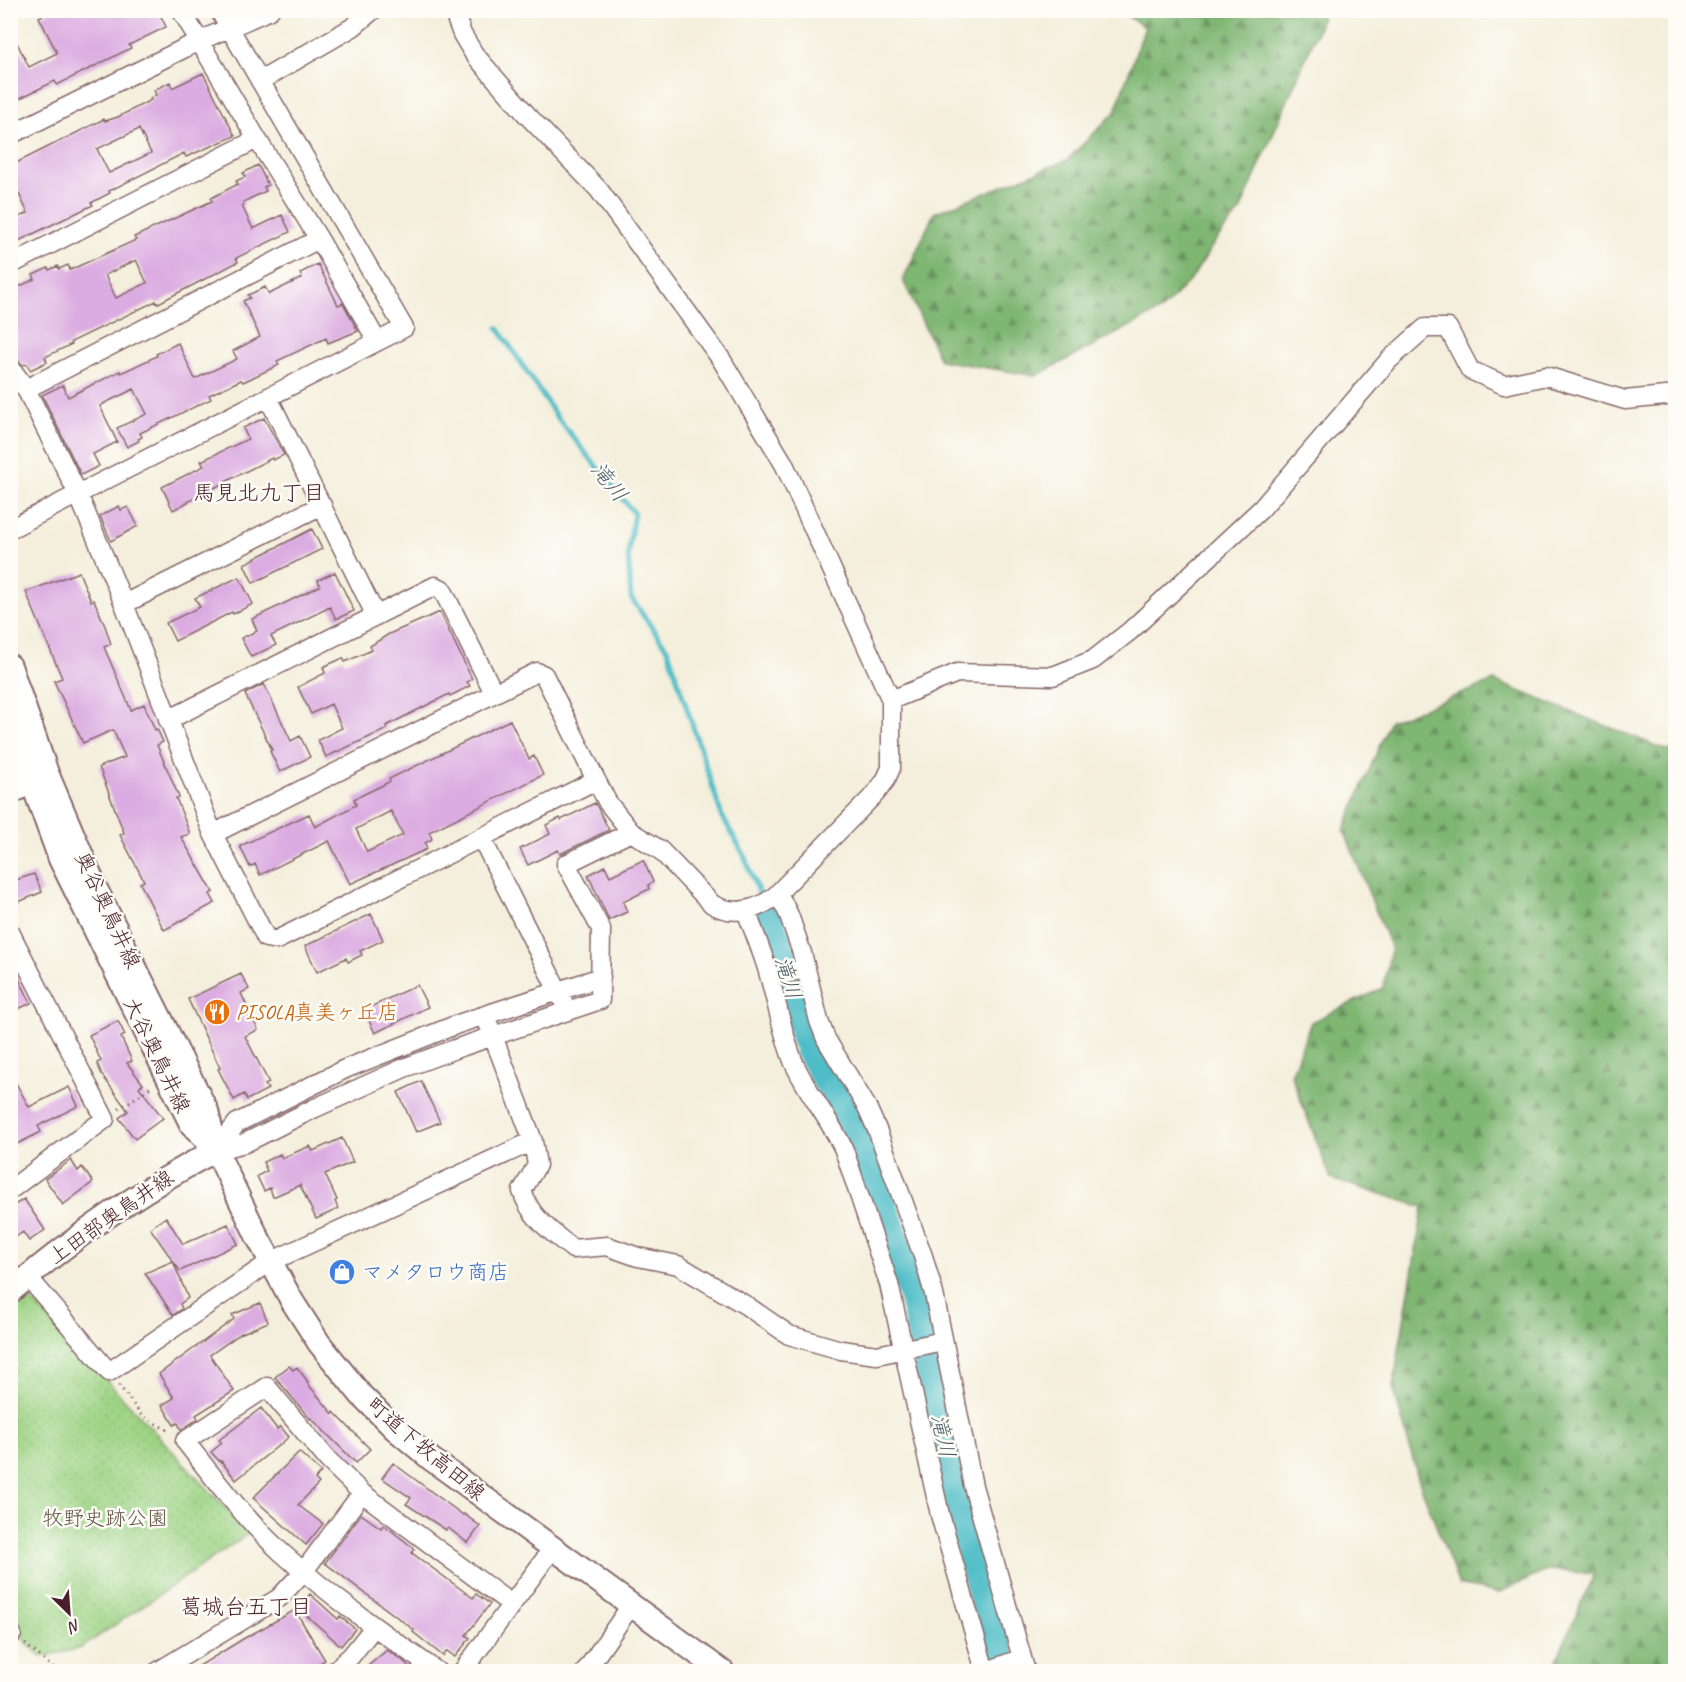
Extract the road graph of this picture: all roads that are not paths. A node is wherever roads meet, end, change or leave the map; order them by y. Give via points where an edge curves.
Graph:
1 (181, 10) edge
2 (219, 10) edge
3 (270, 10) edge
4 (373, 10) edge
5 (453, 10) edge
6 (229, 28) junction
7 (199, 41) junction
8 (260, 81) junction
9 (10, 135) edge
10 (257, 139) junction
11 (320, 239) junction
12 (10, 265) edge
13 (377, 341) junction
14 (10, 367) edge
15 (26, 389) junction
16 (1676, 394) edge
17 (268, 398) junction
18 (78, 494) junction
19 (322, 505) junction
20 (10, 529) edge
21 (123, 604) junction
22 (376, 616) junction
23 (10, 666) edge
24 (494, 693) junction
25 (891, 700) junction
26 (168, 720) junction
27 (10, 722) edge
28 (39, 778) junction
29 (596, 780) junction
30 (10, 793) edge
31 (631, 832) junction
32 (213, 834) junction
33 (482, 839) junction
34 (773, 897) junction
35 (746, 910) junction
36 (10, 932) edge
37 (806, 968) junction
38 (601, 977) junction
39 (770, 978) junction
40 (558, 991) junction
41 (568, 1011) junction
42 (485, 1015) junction
43 (493, 1036) junction
44 (532, 1141) junction
45 (216, 1150) junction
46 (10, 1190) edge
47 (270, 1262) junction
48 (28, 1276) junction
49 (10, 1292) edge
50 (943, 1341) junction
51 (904, 1350) junction
52 (362, 1493) junction
53 (554, 1548) junction
54 (304, 1571) junction
55 (511, 1604) junction
56 (632, 1604) junction
57 (374, 1627) junction
58 (1024, 1665) edge
59 (157, 1671) edge
60 (333, 1671) edge
61 (438, 1671) edge
62 (462, 1671) edge
63 (585, 1671) edge
64 (723, 1671) edge
65 (985, 1671) edge

1 - 7 street
2 - 6 street
3 - 6 street
4 - 8 street via 353,27
5 - 25 street via 474,54 599,190 721,359 798,491
6 - 7 street
6 - 8 street
7 - 9 street
7 - 10 street
8 - 13 street via 404,328
10 - 11 street
10 - 12 street
11 - 13 street
11 - 15 street
13 - 17 street
14 - 15 street
15 - 18 street
16 - 25 street via 1625,399 1546,376 1504,385 1470,370 1448,328 1425,328 1389,360 1261,509 1130,631 1093,660 1053,676 957,673
17 - 18 street
17 - 19 street
18 - 20 street
18 - 21 street
19 - 21 street
19 - 22 street
21 - 26 street
22 - 24 street via 435,586 442,589
22 - 26 street
23 - 28 street, 奥谷奥鳥井線
24 - 29 street via 537,672 544,675
24 - 32 street
25 - 34 street via 891,768 885,781
26 - 32 street
27 - 28 street, 大谷奥鳥井線
28 - 30 street
28 - 45 street, 奥谷奥鳥井線 via 207,1111
28 - 45 street, 大谷奥鳥井線 via 60,859 191,1124
29 - 31 street
29 - 33 street
31 - 35 street via 660,850 712,904 734,912
31 - 38 street via 567,864 601,929
32 - 33 street via 266,938 277,940
33 - 40 street
34 - 35 street
34 - 37 street via 789,915
35 - 39 street
36 - 46 street via 105,1119
37 - 39 street
37 - 50 street via 826,1039 878,1132 923,1256
38 - 40 street
38 - 41 street via 600,1000
39 - 51 street via 794,1062 844,1150 889,1284
40 - 41 street
40 - 42 street
41 - 43 street
42 - 43 street
42 - 45 street via 345,1069 276,1103 237,1123
43 - 44 street
43 - 45 street via 384,1077 245,1143
44 - 47 street
44 - 51 street via 537,1165 522,1191 527,1206 541,1224 573,1249 607,1246 678,1265 789,1335 852,1352
45 - 47 street, 町道下牧高田線
45 - 48 street, 上田部奥鳥井線 via 125,1204
47 - 48 street via 109,1372
47 - 53 street, 町道下牧高田線 via 319,1343 361,1395 431,1459
48 - 49 street, 上田部奥鳥井線
50 - 51 street
50 - 58 street via 977,1503
51 - 65 street via 940,1515
52 - 54 street
52 - 54 street via 328,1460 267,1387 185,1441 235,1504
52 - 55 street
53 - 55 street
53 - 56 street, 町道下牧高田線
54 - 57 street
54 - 59 street via 264,1609
55 - 62 street
56 - 63 street
56 - 64 street, 町道下牧高田線
57 - 60 street
57 - 61 street
58 - 65 street

